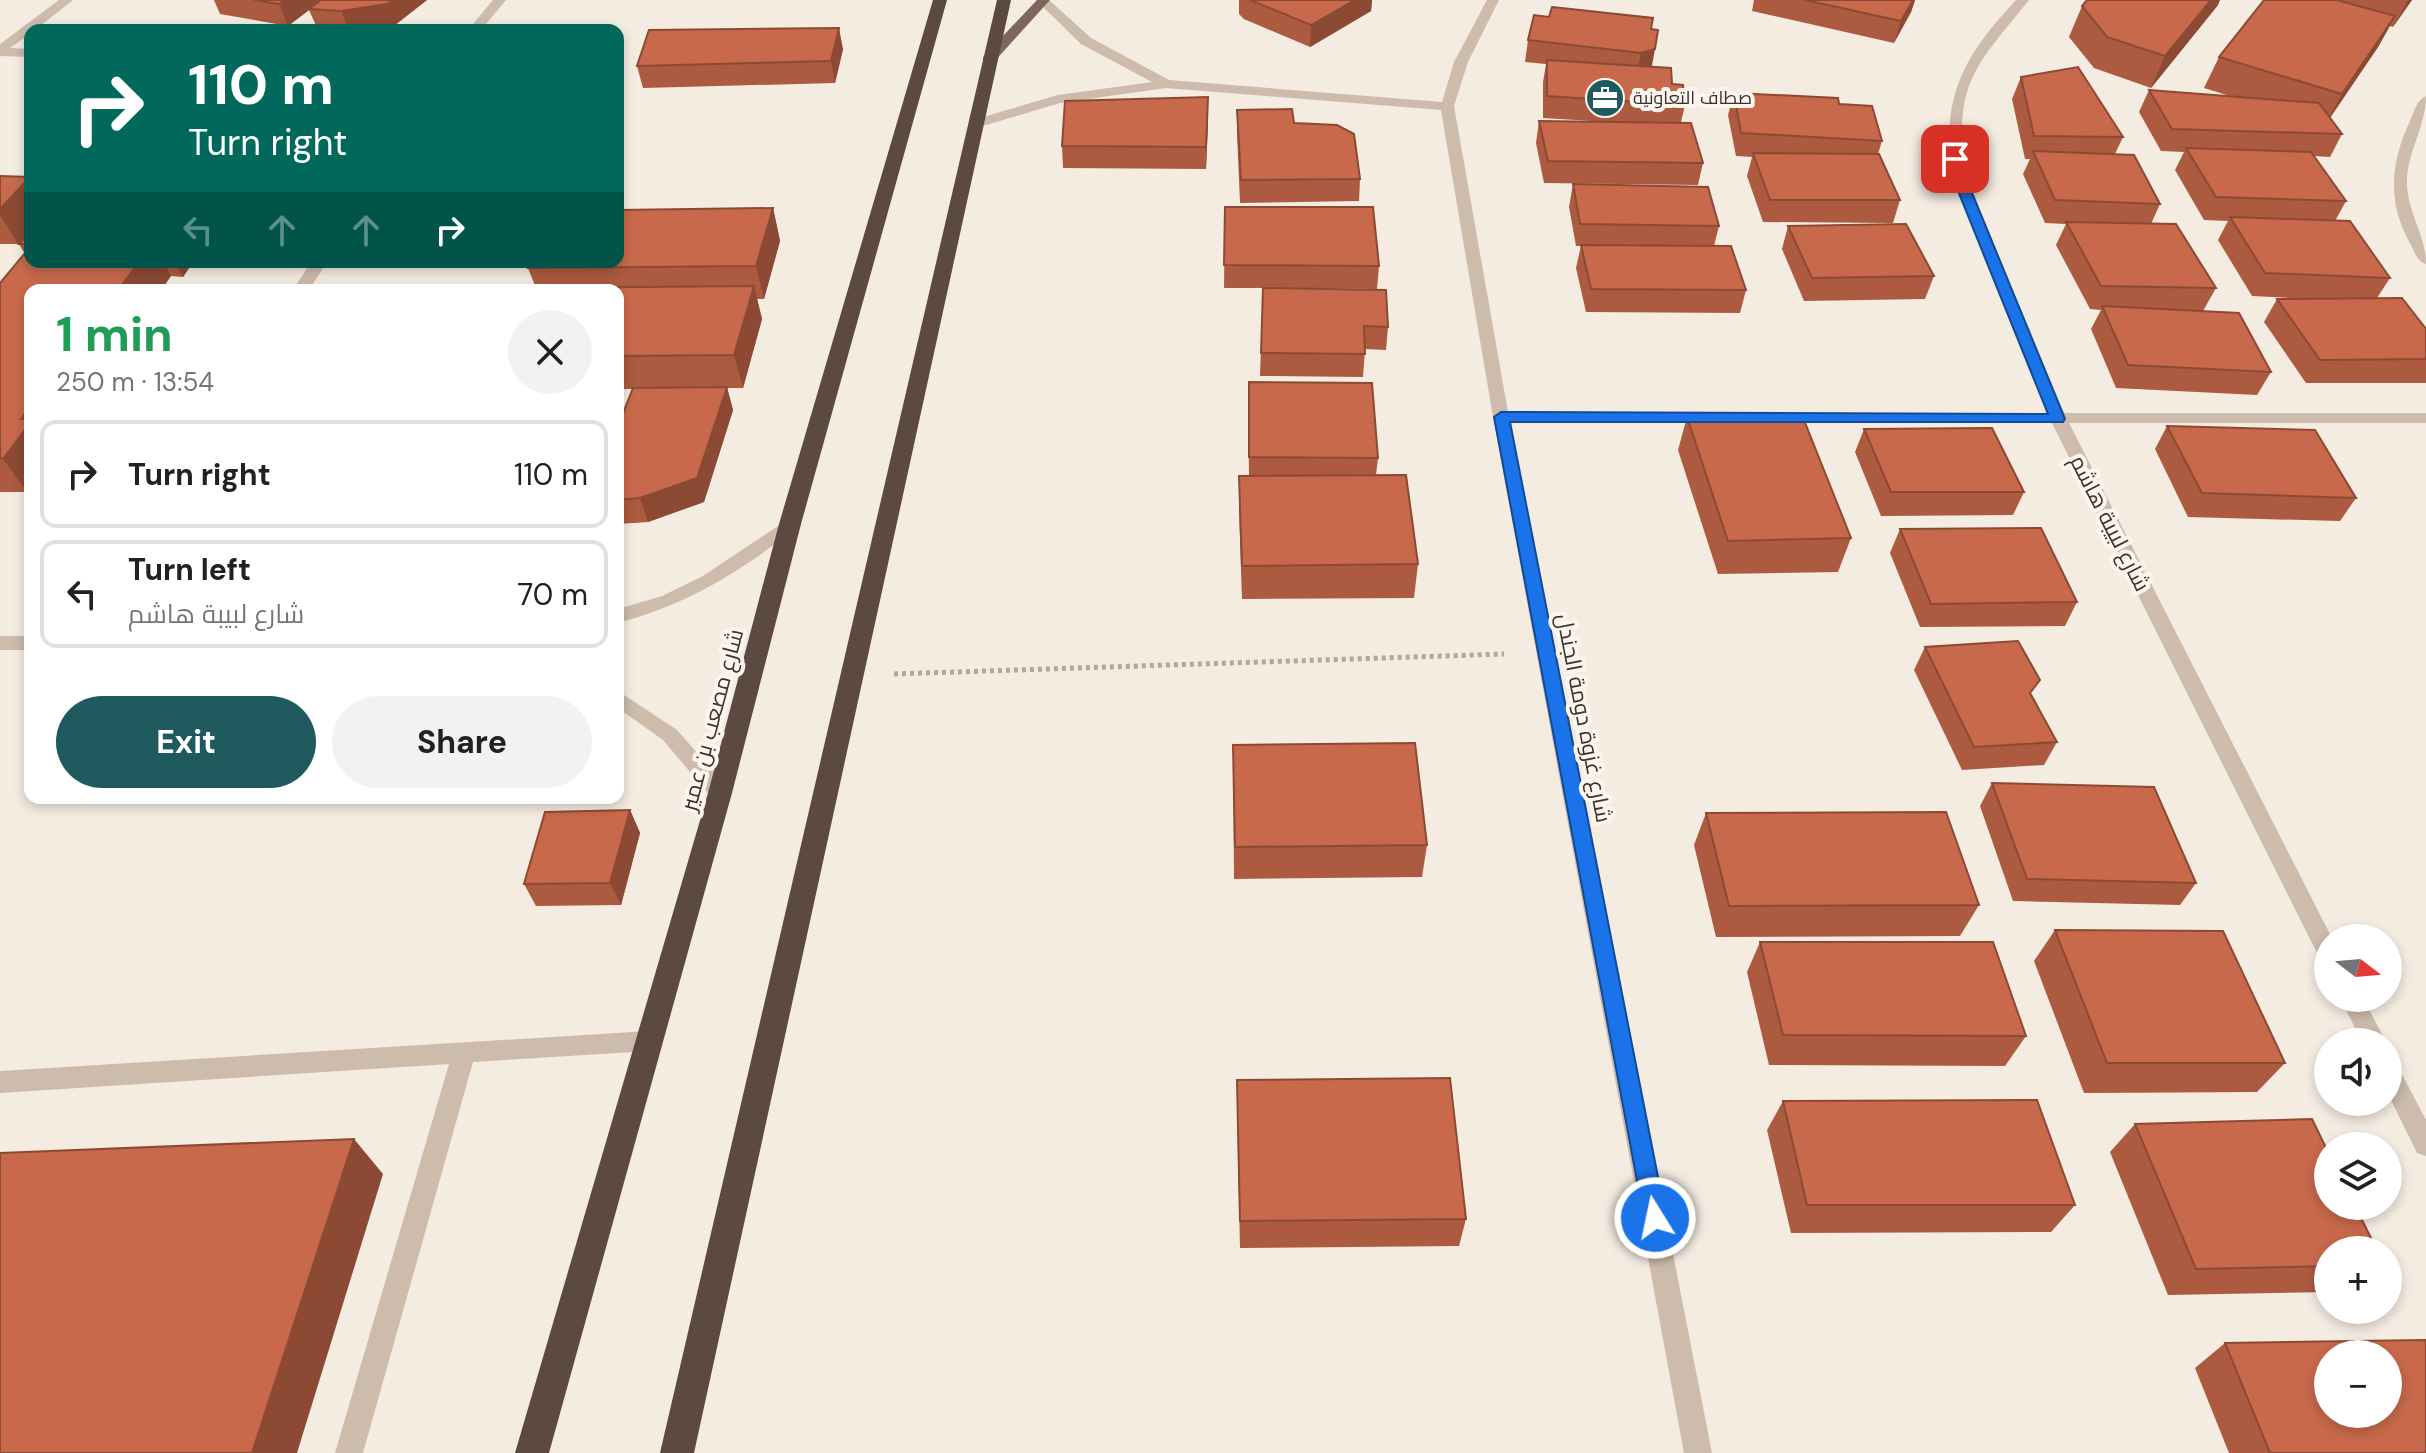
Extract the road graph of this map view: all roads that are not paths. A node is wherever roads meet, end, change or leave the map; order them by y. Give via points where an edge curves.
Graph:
1 (67, 0) edge
2 (500, 0) edge
3 (940, 0) edge
4 (1004, 0) edge
5 (1043, 0) edge
6 (1493, 0) edge
7 (2023, 0) edge
8 (35, 24) edge
9 (479, 24) edge
10 (24, 33) edge
11 (0, 51) edge
12 (24, 53) edge
13 (988, 60) junction
14 (1166, 84) junction
15 (2426, 100) edge
16 (1447, 106) junction
17 (978, 123) junction
18 (2426, 259) edge
19 (1501, 417) junction
20 (2426, 418) edge
21 (2058, 419) junction
22 (790, 524) junction
23 (624, 614) edge
24 (0, 643) edge
25 (24, 643) edge
26 (624, 702) edge
27 (720, 793) junction
28 (2314, 924) edge
29 (649, 1041) junction
30 (464, 1053) junction
31 (0, 1082) edge
32 (2402, 1098) edge
33 (2426, 1145) edge
34 (349, 1453) edge
35 (532, 1453) edge
36 (677, 1453) edge
37 (1698, 1453) edge

1 - 8 street
2 - 9 street
3 - 22 highway, شارع مصعب بن عمير
4 - 13 highway
5 - 13 main road
5 - 14 street via 1086,41
6 - 16 street, شارع غزوة دومة الجندل via 1461,62
7 - 21 street, شارع لبيبة هاشم via 1974,59 1956,97 1952,142 1959,176
10 - 11 street
11 - 12 street
13 - 17 highway
14 - 16 street
14 - 17 street via 1058,99
15 - 18 street via 2403,148 2398,185 2401,212
16 - 19 street, شارع غزوة دومة الجندل
17 - 36 highway
19 - 21 street
19 - 37 street, شارع غزوة دومة الجندل
20 - 21 street
21 - 28 street, شارع لبيبة هاشم
22 - 23 street via 723,575 662,605
22 - 27 highway, شارع مصعب بن عمير
24 - 25 street
26 - 27 street via 670,735
27 - 29 highway, شارع مصعب بن عمير
29 - 30 street
29 - 35 highway, شارع مصعب بن عمير
30 - 31 street
30 - 34 street
32 - 33 street

